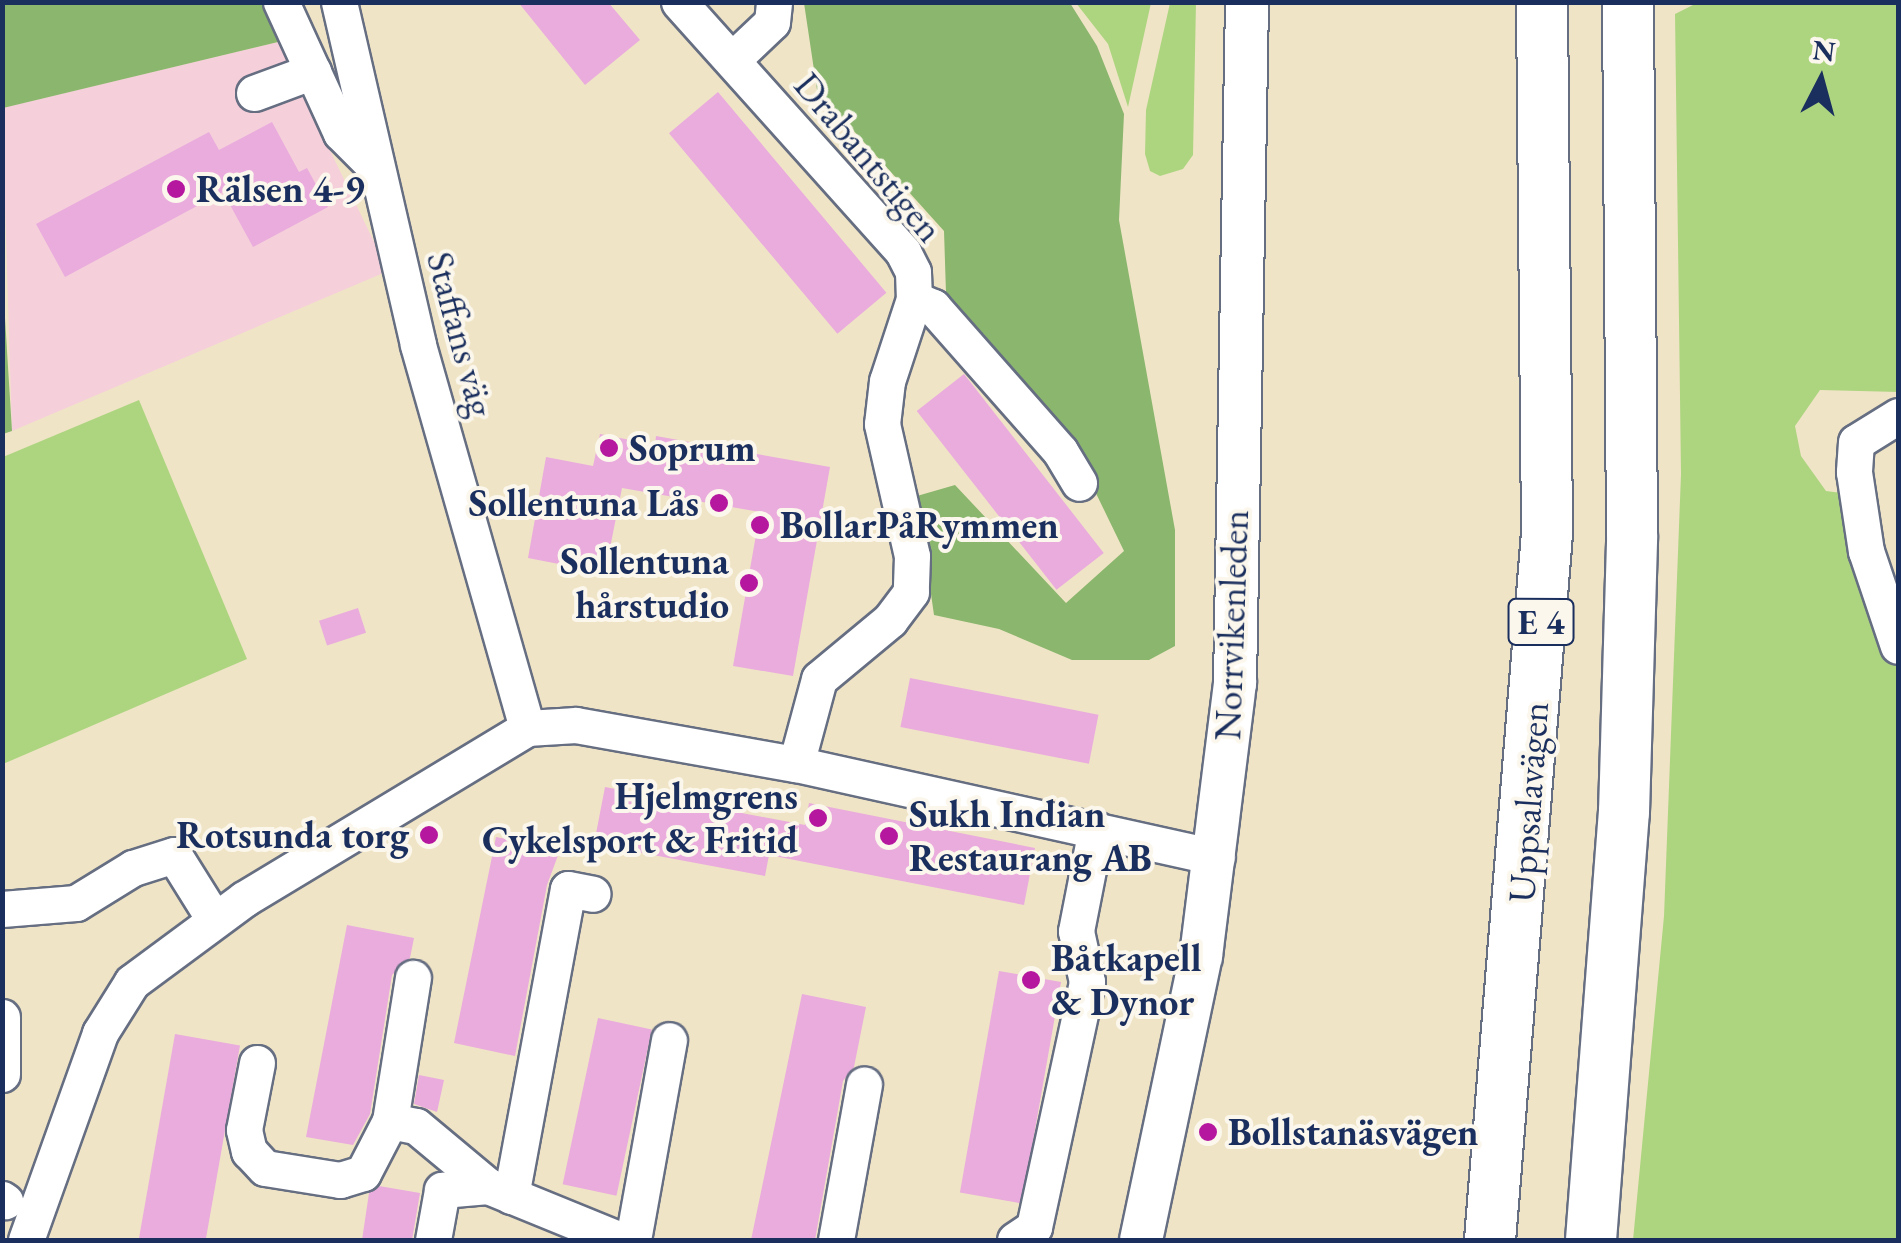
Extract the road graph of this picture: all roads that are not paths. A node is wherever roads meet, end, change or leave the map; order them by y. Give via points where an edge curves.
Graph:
1 (281, 2) edge
2 (340, 2) edge
3 (680, 2) edge
4 (774, 2) edge
5 (1247, 2) edge
6 (1542, 2) edge
7 (1628, 2) edge
8 (732, 60) junction
9 (313, 71) junction
10 (254, 93) dead end
11 (375, 167) junction
12 (914, 298) junction
13 (1898, 416) edge
14 (1078, 483) dead end
15 (1898, 646) edge
16 (527, 728) junction
17 (796, 764) junction
18 (1096, 829) junction
19 (1217, 857) junction
20 (593, 894) dead end
21 (2, 909) edge
22 (214, 919) junction
23 (413, 978) dead end
24 (2, 1017) edge
25 (669, 1040) dead end
26 (257, 1063) dead end
27 (2, 1074) edge
28 (864, 1085) dead end
29 (390, 1121) junction
30 (500, 1191) junction
31 (26, 1240) edge
32 (433, 1240) edge
33 (620, 1240) edge
34 (633, 1240) edge
35 (836, 1240) edge
36 (1015, 1240) edge
37 (1141, 1240) edge
38 (1490, 1240) edge
39 (1590, 1240) edge

1 - 9 street
2 - 11 street, Staffans väg
3 - 8 street, Drabantstigen
4 - 8 street via 772,22
5 - 19 main road, Norrvikenleden via 1235,683
6 - 38 highway, Uppsalavägen / E 4 via 1547,533
7 - 39 highway, E 4 via 1632,536 1624,812
8 - 12 street, Drabantstigen via 903,252 914,272
9 - 10 street
9 - 11 street via 341,133
11 - 16 street, Staffans väg
12 - 14 street via 933,307 1060,452
12 - 17 street, Drabantstigen via 887,381 882,424 912,556 911,592 890,620 820,678
13 - 15 street via 1856,442 1854,472 1866,551
16 - 17 street via 576,725
16 - 22 street
17 - 18 street
18 - 19 street
18 - 36 street via 1076,931 1087,982 1034,1227
19 - 37 main road, Norrvikenleden
20 - 30 street via 568,889
21 - 22 street via 76,902 133,868 174,855
22 - 31 street via 146,969 113,1008
23 - 29 street
24 - 27 street
25 - 34 street
26 - 29 street via 244,1130 249,1151 266,1168 340,1180 363,1173
28 - 35 street
29 - 30 street via 438,1140
30 - 32 street via 442,1190
30 - 33 street

